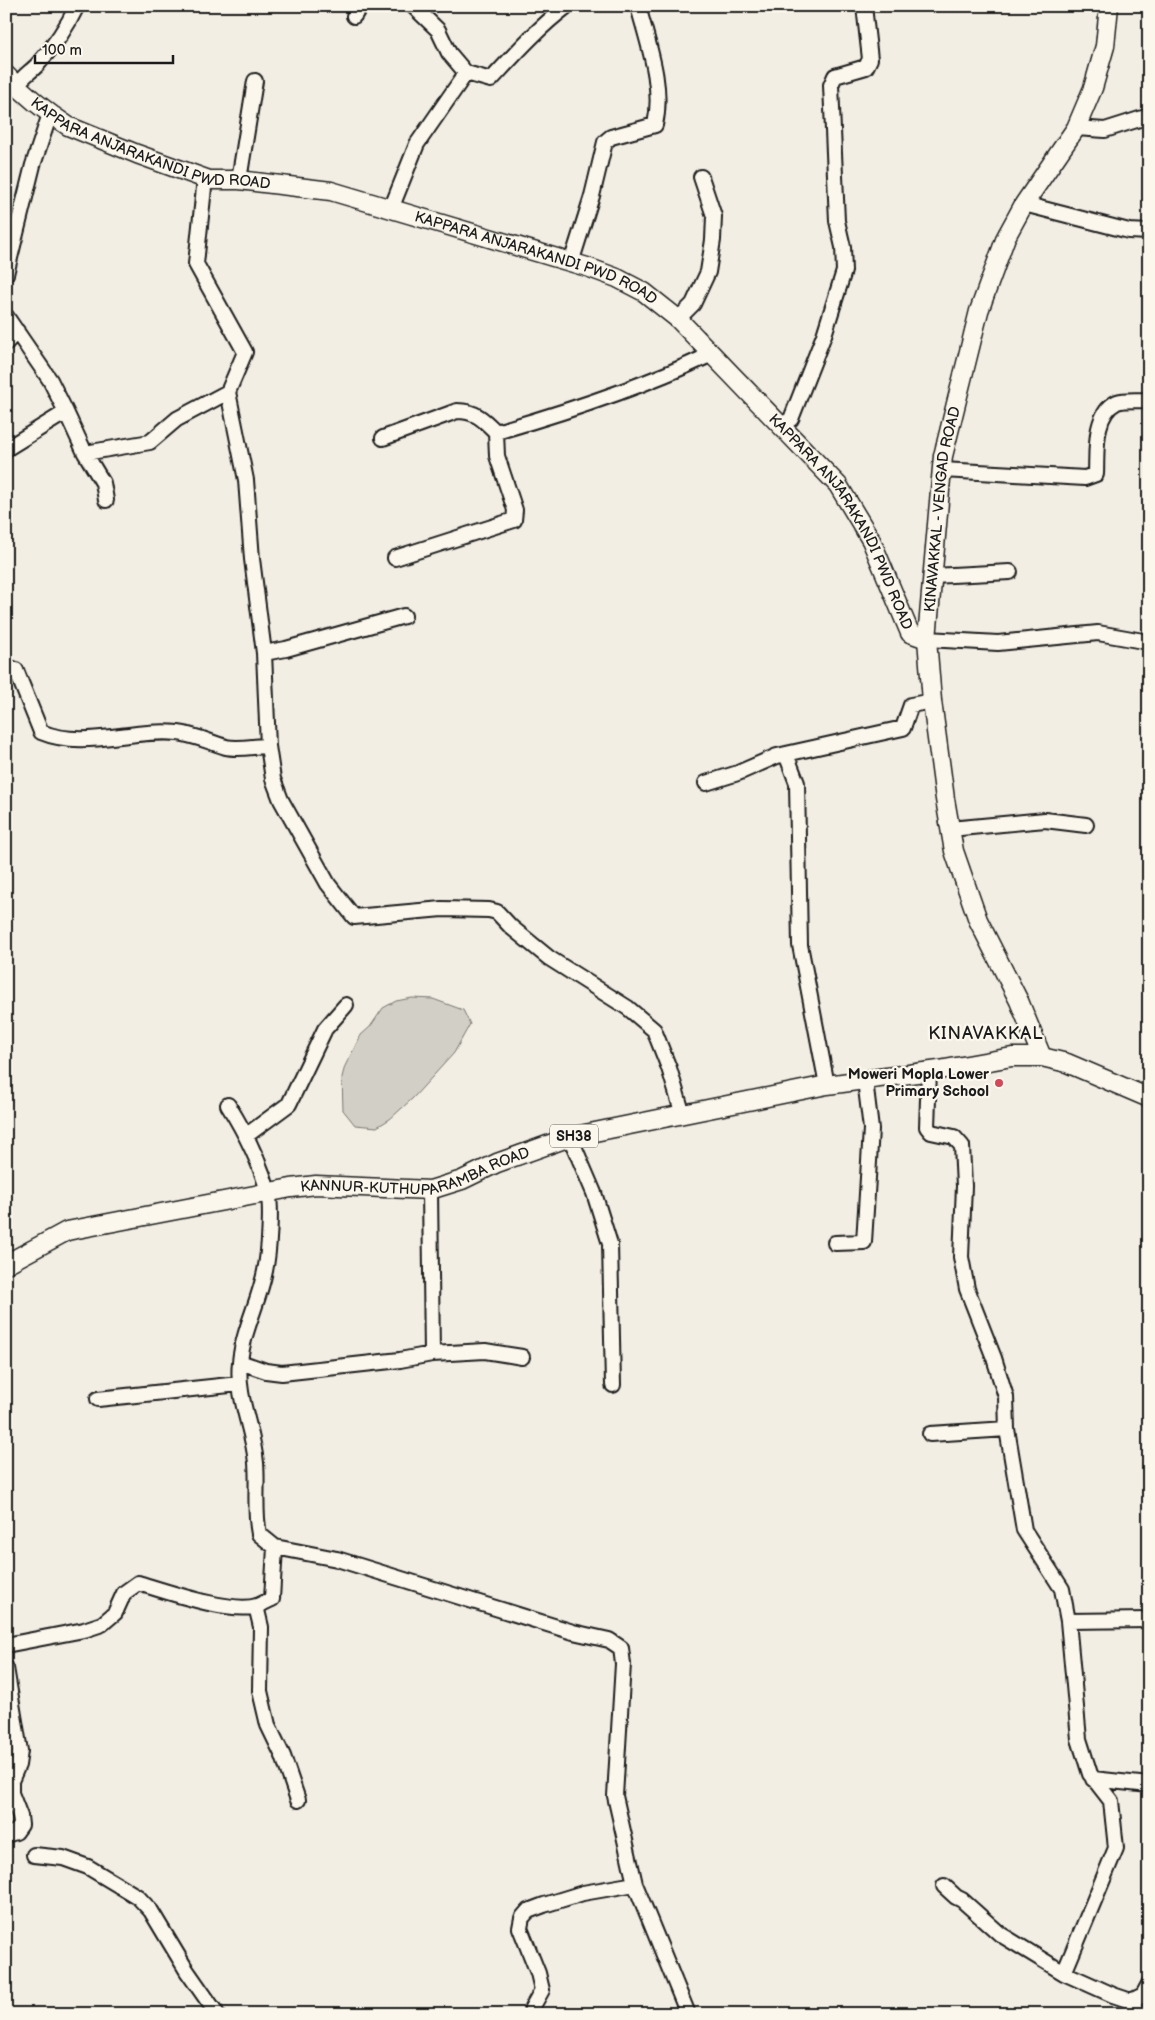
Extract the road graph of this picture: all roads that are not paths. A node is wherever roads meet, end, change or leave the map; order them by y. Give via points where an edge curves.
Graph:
1 (77, 6) edge
2 (413, 6) edge
3 (567, 6) edge
4 (638, 6) edge
5 (864, 6) edge
6 (1109, 6) edge
7 (466, 73) junction
8 (11, 81) edge
9 (255, 81) dead end
10 (50, 114) junction
11 (1149, 116) edge
12 (1076, 128) junction
13 (701, 177) dead end
14 (205, 178) junction
15 (239, 180) junction
16 (1024, 204) junction
17 (391, 209) junction
18 (1149, 232) edge
19 (571, 263) junction
20 (6, 274) edge
21 (6, 316) edge
22 (678, 319) junction
23 (17, 331) junction
24 (6, 343) edge
25 (712, 354) junction
26 (228, 392) junction
27 (1149, 400) edge
28 (66, 412) junction
29 (782, 425) junction
30 (496, 432) junction
31 (383, 438) dead end
32 (6, 449) edge
33 (85, 452) junction
34 (942, 470) junction
35 (106, 500) dead end
36 (396, 558) dead end
37 (1010, 572) dead end
38 (933, 576) junction
39 (404, 616) dead end
40 (927, 639) junction
41 (1149, 640) edge
42 (264, 653) junction
43 (6, 666) edge
44 (932, 701) junction
45 (268, 746) junction
46 (786, 754) junction
47 (706, 783) dead end
48 (1086, 825) dead end
49 (950, 829) junction
50 (346, 1005) dead end
51 (1042, 1058) junction
52 (929, 1071) junction
53 (865, 1080) junction
54 (827, 1086) junction
55 (1149, 1098) edge
56 (228, 1105) dead end
57 (683, 1114) junction
58 (247, 1135) junction
59 (570, 1137) junction
60 (430, 1190) junction
61 (268, 1193) junction
62 (835, 1244) dead end
63 (6, 1264) edge
64 (432, 1354) junction
65 (522, 1357) dead end
66 (240, 1362) junction
67 (239, 1384) junction
68 (614, 1385) dead end
69 (98, 1399) dead end
70 (1008, 1429) junction
71 (930, 1434) dead end
72 (275, 1547) junction
73 (256, 1606) junction
74 (1149, 1620) edge
75 (1068, 1621) junction
76 (6, 1645) edge
77 (6, 1668) edge
78 (1093, 1779) junction
79 (1149, 1785) edge
80 (298, 1800) dead end
81 (6, 1835) edge
82 (34, 1855) dead end
83 (635, 1884) junction
84 (944, 1886) dead end
85 (1064, 1973) junction
86 (1149, 1984) edge
87 (1130, 2001) junction
88 (217, 2014) edge
89 (531, 2014) edge
90 (688, 2014) edge
91 (1139, 2014) edge

1 - 8 street via 67,27 38,65 19,82
2 - 7 street via 438,30 449,52
3 - 7 street via 544,24 490,80
4 - 19 street via 656,75 655,125 611,136 605,142
5 - 29 street via 870,59 866,67 835,76 831,84 836,212 844,271 824,336 791,419
6 - 12 main road, KINAVAKKAL - VENGAD ROAD via 1103,54
7 - 17 street via 417,144
8 - 10 main road, KAPPARA ANJARAKANDI PWD ROAD
9 - 15 street
10 - 14 main road, KAPPARA ANJARAKANDI PWD ROAD via 68,126
10 - 20 street via 33,164
11 - 12 street via 1105,130
12 - 16 main road, KINAVAKKAL - VENGAD ROAD
13 - 22 street via 714,216 712,248 708,272 693,304
14 - 15 main road, KAPPARA ANJARAKANDI PWD ROAD
14 - 26 street via 196,264 244,352
15 - 17 main road, KAPPARA ANJARAKANDI PWD ROAD via 332,192
16 - 18 street via 1129,231
16 - 34 main road, KINAVAKKAL - VENGAD ROAD via 1006,237 979,311
17 - 19 main road, KAPPARA ANJARAKANDI PWD ROAD
19 - 22 main road, KAPPARA ANJARAKANDI PWD ROAD via 617,278 644,292
21 - 23 street
22 - 25 main road, KAPPARA ANJARAKANDI PWD ROAD
23 - 24 street
23 - 28 street via 50,380
25 - 29 main road, KAPPARA ANJARAKANDI PWD ROAD
25 - 30 street via 670,374 578,408
26 - 33 street via 177,419 150,442
26 - 42 street via 246,480
27 - 34 street via 1118,402 1104,415 1099,433 1096,474 1085,478
28 - 32 street
28 - 33 street
29 - 40 main road, KAPPARA ANJARAKANDI PWD ROAD via 838,485 871,540 910,633
30 - 31 street via 479,416 457,411
30 - 36 street via 497,456 514,510 514,520
33 - 35 street via 103,483
34 - 38 main road, KINAVAKKAL - VENGAD ROAD
37 - 38 street
38 - 40 main road, KINAVAKKAL - VENGAD ROAD
39 - 42 street
40 - 41 street via 998,643 1098,633
40 - 44 main road, KINAVAKKAL - VENGAD ROAD
42 - 45 street
43 - 45 street via 16,670 41,732 57,738 176,733 197,736 227,748
44 - 46 street via 911,706 910,726
44 - 49 main road, KINAVAKKAL - VENGAD ROAD
45 - 57 street via 273,778 281,800 328,884 354,916 442,909 497,912 549,958 628,1008 654,1030
46 - 47 street
46 - 54 street via 796,783 800,945
48 - 49 street via 1045,820
49 - 51 main road, KINAVAKKAL - VENGAD ROAD via 954,851 978,920 1019,1001
50 - 58 street via 326,1028 289,1104
51 - 52 main road, KANNUR-KUTHUPARAMBA ROAD / SH38 via 1012,1057
51 - 55 main road, KANNUR-KUTHUPARAMBA ROAD / SH38 via 1067,1063
52 - 53 main road, KANNUR-KUTHUPARAMBA ROAD / SH38
52 - 70 street via 927,1127 932,1132 954,1137 962,1146 962,1257 967,1289 1006,1397
53 - 54 main road, KANNUR-KUTHUPARAMBA ROAD / SH38
53 - 62 street via 871,1129 864,1242
54 - 57 main road, KANNUR-KUTHUPARAMBA ROAD / SH38
56 - 58 street
57 - 59 main road, KANNUR-KUTHUPARAMBA ROAD / SH38
58 - 61 street
59 - 60 main road, KANNUR-KUTHUPARAMBA ROAD / SH38
59 - 68 street via 594,1193 610,1244
60 - 61 main road, KANNUR-KUTHUPARAMBA ROAD / SH38 via 316,1185
60 - 64 street
61 - 63 main road, KANNUR-KUTHUPARAMBA ROAD / SH38 via 68,1231
61 - 66 street via 265,1270 245,1331
64 - 65 street via 485,1351
64 - 66 street via 282,1373
66 - 67 street
67 - 69 street
67 - 72 street via 256,1462 259,1534
70 - 71 street
70 - 75 street via 1024,1530 1062,1589
72 - 73 street via 272,1599
72 - 83 street via 337,1559 573,1632 609,1640 621,1648 623,1664 614,1796
73 - 76 street via 231,1607 138,1583 124,1593 115,1613 102,1624
73 - 80 street via 261,1627 260,1691 268,1724
74 - 75 street
75 - 78 street via 1079,1739
77 - 81 street via 20,1752 11,1781 11,1793 22,1824 16,1832
78 - 79 street
78 - 85 street via 1111,1801 1116,1848
82 - 88 street via 63,1858 88,1867 138,1897
83 - 89 street via 544,1905 528,1911 522,1918 520,1928 542,1990
83 - 90 street
84 - 85 street via 1000,1934
85 - 87 street
86 - 87 street via 1142,1995
87 - 91 street

